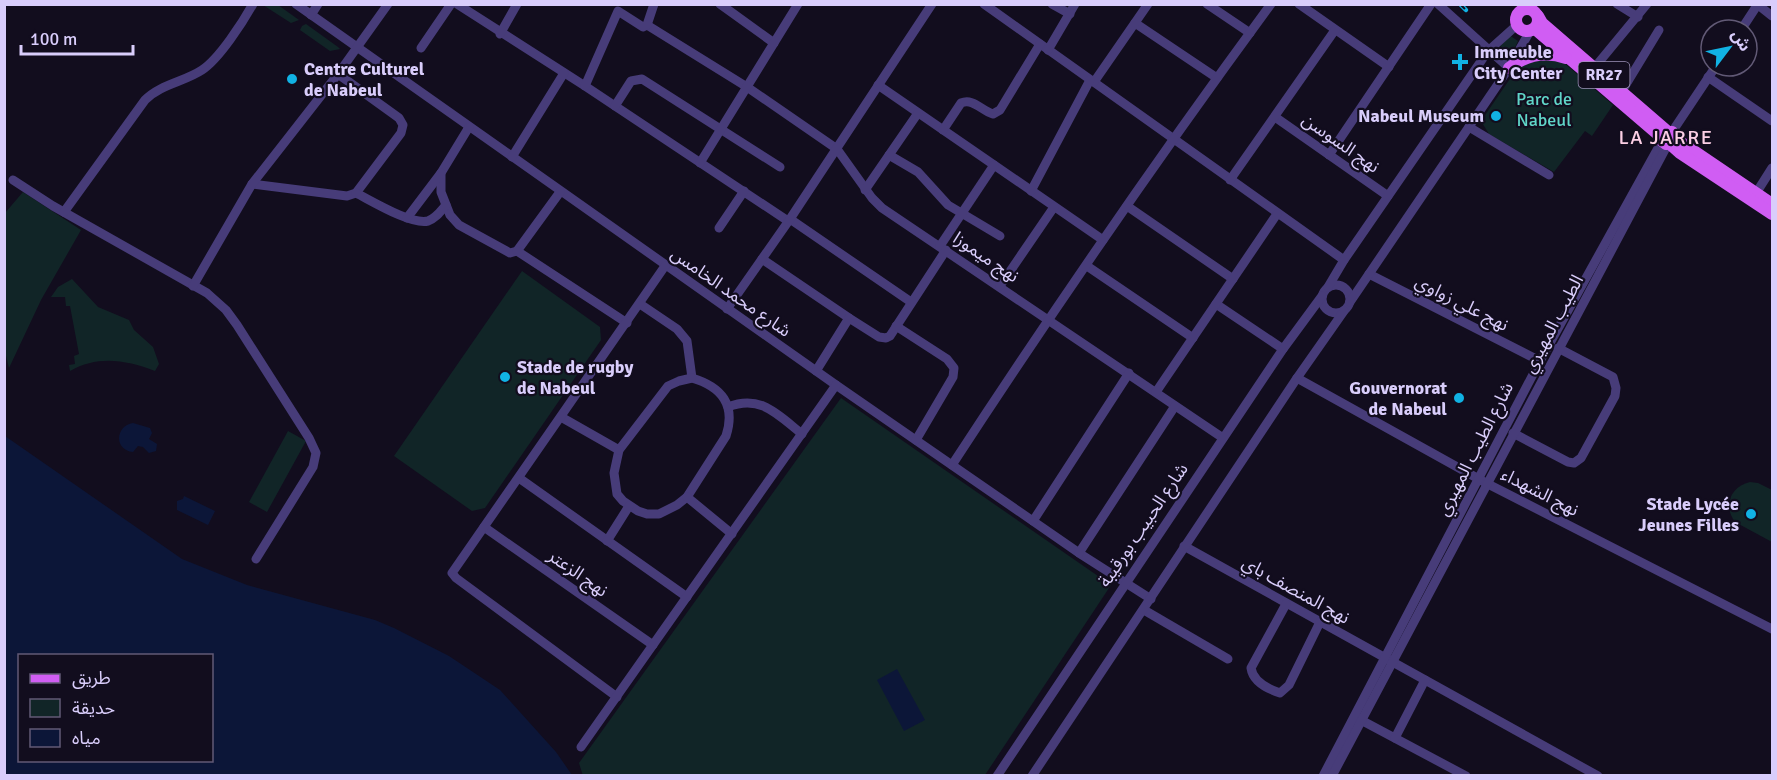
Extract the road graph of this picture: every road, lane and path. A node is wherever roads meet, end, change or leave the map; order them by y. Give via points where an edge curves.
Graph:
1 (254, 4) edge
2 (296, 4) edge
3 (318, 4) edge
4 (388, 4) edge
5 (451, 4) edge
6 (457, 4) edge
7 (517, 4) edge
8 (654, 4) edge
9 (720, 4) edge
10 (798, 4) edge
11 (932, 4) edge
12 (984, 4) edge
13 (1052, 4) edge
14 (1075, 4) edge
15 (1148, 4) edge
16 (1207, 4) edge
17 (1271, 4) edge
18 (1299, 4) edge
19 (1431, 4) edge
20 (1438, 4) edge
21 (1508, 4) edge
22 (1617, 4) edge
23 (1647, 4) edge
24 (1758, 5) edge
25 (614, 8) edge
26 (1527, 12) edge
27 (1070, 14) junction
28 (311, 15) junction
29 (1773, 16) edge
30 (1638, 17) junction
31 (1749, 18) edge
32 (1135, 23) junction
33 (647, 25) junction
34 (1335, 30) junction
35 (1532, 30) junction
36 (1659, 30) dead end
37 (1250, 33) junction
38 (500, 34) junction
39 (774, 43) junction
40 (1040, 44) junction
41 (358, 47) junction
42 (421, 48) dead end
43 (1048, 50) junction
44 (1488, 51) junction
45 (1572, 60) junction
46 (1595, 67) junction
47 (1389, 68) junction
48 (1509, 68) junction
49 (564, 73) junction
50 (338, 74) junction
51 (1217, 78) junction
52 (1707, 78) edge
53 (1709, 78) edge
54 (1092, 81) junction
55 (585, 86) junction
56 (878, 86) junction
57 (747, 87) junction
58 (1622, 91) junction
59 (615, 106) junction
60 (918, 113) junction
61 (1275, 117) junction
62 (1773, 121) edge
63 (469, 127) junction
64 (1469, 127) junction
65 (720, 130) junction
66 (943, 130) junction
67 (1173, 138) junction
68 (1668, 138) junction
69 (837, 149) junction
70 (889, 155) junction
71 (1329, 155) junction
72 (512, 157) junction
73 (700, 162) junction
74 (994, 165) junction
75 (780, 167) dead end
76 (1773, 168) edge
77 (441, 173) junction
78 (1549, 176) dead end
79 (13, 180) dead end
80 (1230, 180) junction
81 (252, 184) junction
82 (865, 189) junction
83 (1031, 191) junction
84 (560, 192) junction
85 (744, 192) junction
86 (356, 193) junction
87 (1388, 196) junction
88 (1754, 197) junction
89 (1773, 204) edge
90 (446, 205) junction
91 (1127, 206) junction
92 (1054, 207) junction
93 (64, 212) junction
94 (961, 213) junction
95 (1277, 214) junction
96 (1773, 214) edge
97 (407, 218) junction
98 (789, 220) junction
99 (719, 228) dead end
100 (1000, 236) dead end
101 (1103, 240) junction
102 (943, 248) junction
103 (517, 251) junction
104 (762, 259) junction
105 (1344, 260) junction
106 (665, 266) junction
107 (1087, 266) junction
108 (1369, 274) junction
109 (1233, 279) junction
110 (193, 286) junction
111 (1000, 286) junction
112 (1328, 287) junction
113 (1322, 296) junction
114 (911, 302) junction
115 (1350, 302) junction
116 (640, 304) junction
117 (1216, 304) junction
118 (727, 309) junction
119 (1344, 311) junction
120 (849, 318) junction
121 (1048, 318) junction
122 (627, 323) junction
123 (896, 326) junction
124 (1193, 338) junction
125 (1558, 348) junction
126 (1283, 350) junction
127 (1540, 361) junction
128 (816, 371) junction
129 (1129, 373) junction
130 (692, 378) junction
131 (1297, 378) junction
132 (836, 385) junction
133 (1156, 392) junction
134 (1175, 406) junction
135 (728, 407) junction
136 (561, 417) junction
137 (1513, 433) junction
138 (802, 434) junction
139 (1223, 438) junction
140 (916, 440) junction
141 (619, 450) junction
142 (952, 465) junction
143 (519, 478) junction
144 (1482, 481) junction
145 (687, 497) junction
146 (629, 506) junction
147 (1033, 521) junction
148 (484, 527) junction
149 (732, 534) junction
150 (607, 541) junction
151 (1184, 546) junction
152 (1079, 553) junction
153 (256, 558) dead end
154 (1126, 583) junction
155 (687, 597) junction
156 (1151, 599) junction
157 (1286, 604) junction
158 (1144, 610) junction
159 (1320, 622) junction
160 (1773, 629) edge
161 (652, 645) junction
162 (1228, 659) dead end
163 (1389, 660) junction
164 (1425, 680) junction
165 (617, 697) junction
166 (1358, 719) junction
167 (1395, 738) junction
168 (580, 747) dead end
169 (997, 776) edge
170 (1032, 776) edge
171 (1323, 776) edge
172 (1332, 776) edge
173 (1466, 776) edge
174 (1598, 776) edge

1 - 93 street via 210,64 145,100
2 - 28 street, شارع محمد الخامس
3 - 28 street
4 - 41 street
5 - 42 street
6 - 38 street
7 - 38 street
8 - 33 street
9 - 39 street
10 - 39 street
11 - 56 street
12 - 40 street
13 - 27 street
14 - 27 street
15 - 32 street
16 - 37 street
17 - 37 street
18 - 34 street
19 - 47 street
20 - 44 street
21 - 26 main road
22 - 30 street
23 - 30 street
24 - 29 street
24 - 31 street
25 - 33 street, نهج ميموزا via 642,27
25 - 55 street
26 - 35 main road via 1538,23
26 - 35 main road, RR27 via 1524,31
26 - 44 street
26 - 46 main road, RR27
27 - 43 street
28 - 41 street, شارع محمد الخامس
30 - 46 street
32 - 51 street
32 - 54 street
33 - 57 street, نهج ميموزا
34 - 47 street
34 - 61 street
35 - 45 main road, RR27
35 - 48 street
36 - 58 street
37 - 51 street
38 - 49 street
39 - 57 street
40 - 43 street
40 - 66 street via 1000,110 993,114 964,101
41 - 50 street
41 - 63 street, شارع محمد الخامس
43 - 54 street
44 - 48 street
44 - 87 street
45 - 48 main road via 1540,54 1525,57
45 - 68 main road, RR27
46 - 58 main road, RR27
47 - 71 street
48 - 64 street
49 - 55 street
49 - 72 street
50 - 81 street
50 - 86 street via 399,118 403,125
51 - 67 street
52 - 68 street
53 - 62 street
54 - 67 street
54 - 83 street
55 - 59 street
56 - 60 street
56 - 69 street
57 - 65 street
57 - 69 street, نهج ميموزا
58 - 68 main road, RR27
59 - 65 street via 631,81 642,78
59 - 73 street
60 - 66 street
60 - 70 street
61 - 71 street, نهج السوسن
61 - 80 street
63 - 72 street, شارع محمد الخامس
63 - 77 street
64 - 78 street
64 - 108 street
65 - 73 street
65 - 75 street
66 - 74 street
67 - 80 street
67 - 91 street
68 - 88 main road, RR27
68 - 125 street, الطيب المهيري
68 - 127 street, شارع الطيب المهيري
69 - 82 street, نهج ميموزا
69 - 98 street
70 - 82 street
70 - 94 street via 918,172
71 - 87 street, نهج السوسن
72 - 84 street, شارع محمد الخامس
73 - 85 street
74 - 83 street
74 - 94 street
76 - 88 street
77 - 90 street
77 - 97 street
79 - 93 street
80 - 95 street
81 - 86 street via 347,196
81 - 110 street
82 - 102 street, نهج ميموزا via 882,208
83 - 92 street
84 - 103 street
84 - 106 street, شارع محمد الخامس
85 - 98 street
85 - 99 street
86 - 97 street
87 - 105 street
88 - 89 main road, RR27
88 - 96 main road, RR27
90 - 97 street via 435,218 425,222
90 - 103 street via 459,225 510,253
91 - 101 street
91 - 109 street
92 - 101 street
92 - 111 street
93 - 110 street
94 - 100 street
94 - 102 street
95 - 105 street
95 - 109 street
98 - 104 street
98 - 114 street
101 - 107 street
102 - 111 street, نهج ميموزا
102 - 114 street
103 - 122 street
104 - 118 street
104 - 120 street
105 - 112 street
106 - 116 street
106 - 118 street, شارع محمد الخامس
107 - 121 street
107 - 124 street
108 - 115 street
108 - 127 street, نهج علي زواوي
109 - 117 street
110 - 153 street via 217,301 237,325 316,453 313,467
111 - 121 street, نهج ميموزا
112 - 113 street
112 - 115 street via 1344,287
113 - 119 street via 1328,311
113 - 126 street, شارع الحبيب بورقيبة
114 - 123 street
115 - 119 street
116 - 122 street
116 - 130 street via 677,329 687,341
117 - 124 street
117 - 126 street
118 - 128 street, شارع محمد الخامس
119 - 131 street
120 - 123 street via 884,338
120 - 128 street
121 - 129 street, نهج ميموزا
121 - 142 street
122 - 136 street
123 - 140 street via 947,359 954,368 953,377
124 - 133 street
125 - 137 street, الطيب المهيري
125 - 137 street via 1613,377 1615,396 1581,458 1574,463
126 - 139 street, شارع الحبيب بورقيبة
127 - 144 street, شارع الطيب المهيري
128 - 132 street, شارع محمد الخامس
129 - 133 street, نهج ميموزا
129 - 147 street
130 - 135 street via 713,386
130 - 141 street via 668,387
131 - 144 street, نهج الشهداء
131 - 151 street
132 - 138 street
132 - 140 street, شارع محمد الخامس
133 - 134 street, نهج ميموزا
134 - 139 street, نهج ميموزا
134 - 152 street
135 - 138 street via 766,406
135 - 145 street via 730,426 726,436
136 - 141 street
136 - 143 street
137 - 144 street, الطيب المهيري
138 - 149 street
139 - 154 street, شارع الحبيب بورقيبة
140 - 142 street, شارع محمد الخامس
141 - 146 street via 615,485 617,494
142 - 147 street, شارع محمد الخامس
143 - 148 street
143 - 150 street
144 - 160 street, نهج الشهداء
144 - 163 street, شارع الطيب المهيري
145 - 146 street via 659,514 647,514
145 - 149 street
146 - 150 street
147 - 152 street, شارع محمد الخامس
148 - 161 street, نهج الزعتر
148 - 165 street via 452,575
149 - 155 street
150 - 155 street
151 - 156 street
151 - 157 street, نهج المنصف باي
152 - 154 street, شارع محمد الخامس
154 - 156 street, شارع محمد الخامس
154 - 169 street, شارع الحبيب بورقيبة
155 - 161 street
156 - 158 street
157 - 159 street, نهج المنصف باي
157 - 159 street via 1251,668 1253,676 1267,687 1280,693 1289,686
158 - 162 street
158 - 170 street
159 - 163 street, نهج المنصف باي
161 - 165 street
163 - 164 street, نهج المنصف باي
163 - 166 street, شارع الطيب المهيري
164 - 167 street
164 - 174 street, نهج المنصف باي
165 - 168 street
166 - 167 street
166 - 171 street, شارع الطيب المهيري
166 - 172 street
167 - 173 street

